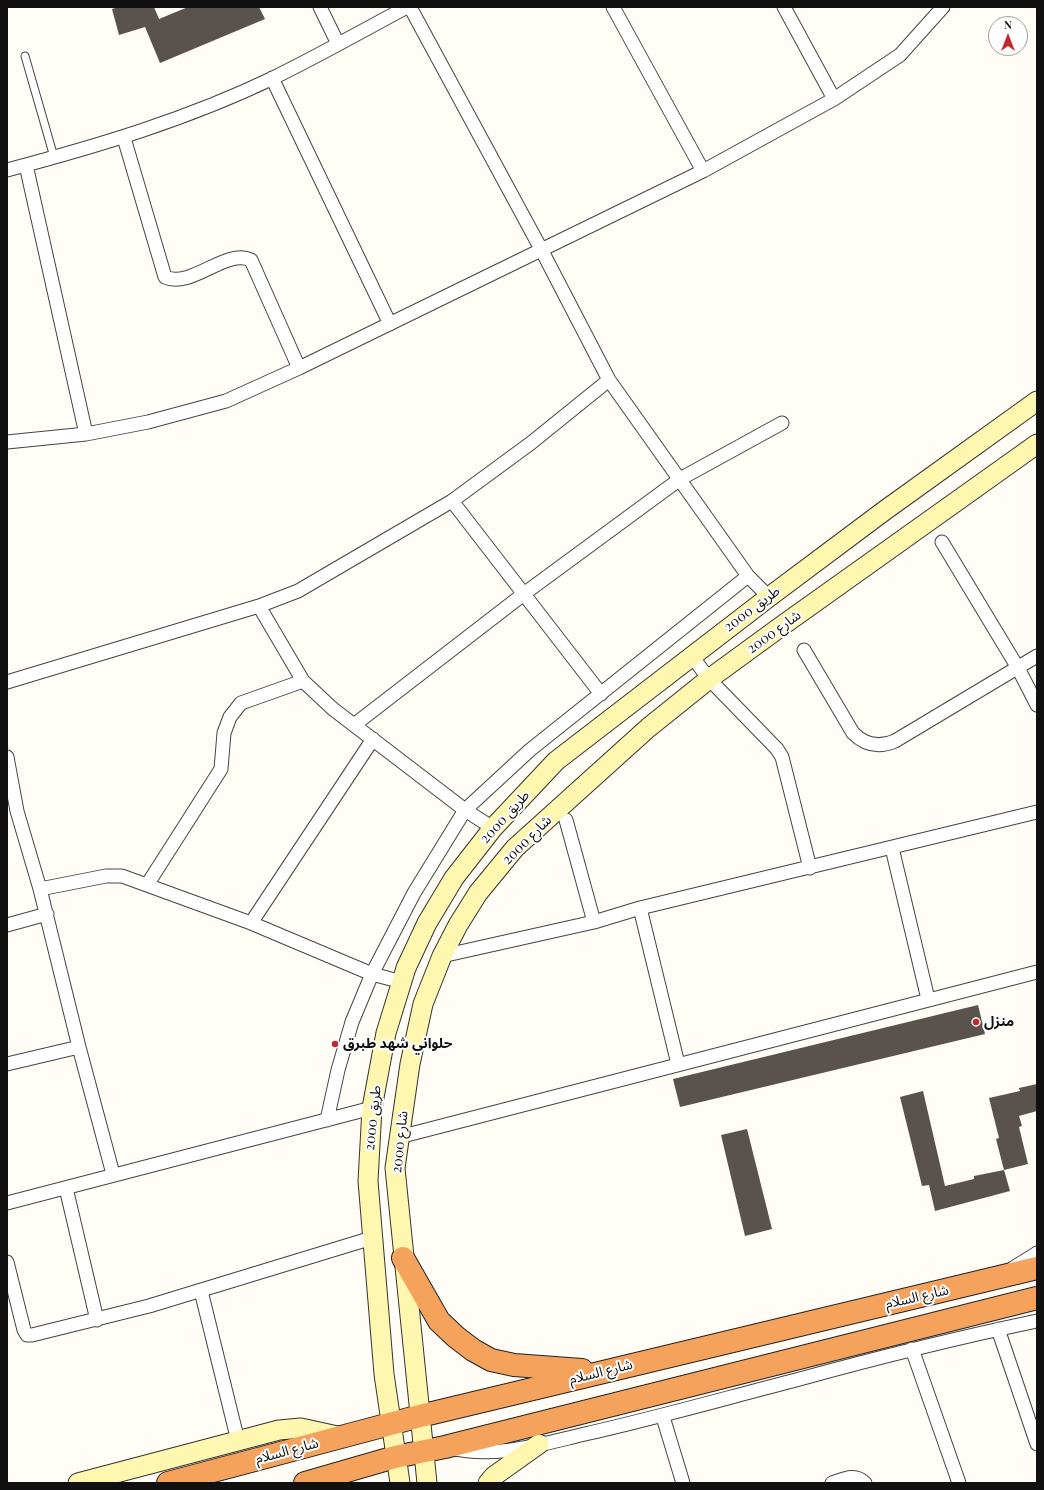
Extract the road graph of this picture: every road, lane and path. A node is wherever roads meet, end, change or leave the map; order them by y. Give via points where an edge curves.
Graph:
1 (320, 7) edge
2 (407, 7) edge
3 (410, 7) edge
4 (613, 7) edge
5 (784, 7) edge
6 (943, 7) edge
7 (338, 44) junction
8 (24, 56) dead end
9 (272, 78) junction
10 (834, 99) junction
11 (124, 138) junction
12 (54, 157) junction
13 (26, 165) junction
14 (7, 170) edge
15 (703, 171) junction
16 (541, 249) junction
17 (390, 324) junction
18 (299, 368) junction
19 (609, 380) junction
20 (1037, 401) edge
21 (782, 423) dead end
22 (86, 434) junction
23 (7, 442) edge
24 (1035, 449) edge
25 (680, 479) junction
26 (452, 500) junction
27 (942, 542) dead end
28 (748, 576) junction
29 (524, 593) junction
30 (769, 597) junction
31 (259, 606) junction
32 (804, 650) dead end
33 (692, 655) junction
34 (1037, 656) edge
35 (1018, 668) junction
36 (709, 679) junction
37 (303, 681) junction
38 (7, 682) edge
39 (601, 694) junction
40 (1037, 705) edge
41 (354, 725) junction
42 (373, 739) junction
43 (7, 757) edge
44 (465, 810) junction
45 (12, 812) edge
46 (1037, 812) edge
47 (566, 820) dead end
48 (493, 828) junction
49 (892, 848) junction
50 (810, 868) junction
51 (147, 885) junction
52 (40, 889) junction
53 (640, 908) junction
54 (47, 914) junction
55 (594, 922) junction
56 (251, 924) junction
57 (7, 925) edge
58 (442, 956) junction
59 (1037, 972) edge
60 (372, 974) junction
61 (402, 982) junction
62 (928, 999) junction
63 (79, 1047) junction
64 (7, 1064) edge
65 (678, 1064) junction
66 (372, 1108) junction
67 (327, 1120) junction
68 (399, 1137) junction
69 (113, 1174) junction
70 (66, 1188) junction
71 (7, 1203) edge
72 (372, 1238) junction
73 (1037, 1253) edge
74 (403, 1258) junction
75 (7, 1262) edge
76 (1037, 1268) edge
77 (997, 1278) junction
78 (201, 1291) junction
79 (1037, 1298) edge
80 (97, 1320) junction
81 (1037, 1321) edge
82 (998, 1329) junction
83 (912, 1349) junction
84 (613, 1369) junction
85 (420, 1416) junction
86 (663, 1416) junction
87 (391, 1424) junction
88 (342, 1437) junction
89 (238, 1441) junction
90 (539, 1444) junction
91 (1037, 1444) edge
92 (446, 1447) junction
93 (424, 1451) junction
94 (395, 1457) junction
95 (78, 1483) edge
96 (168, 1483) edge
97 (305, 1483) edge
98 (400, 1483) edge
99 (427, 1483) edge
100 (488, 1483) edge
101 (683, 1483) edge
102 (832, 1483) edge
103 (865, 1483) edge
104 (959, 1483) edge

1 - 7 street
2 - 7 street
3 - 16 street
4 - 15 street
5 - 10 street
6 - 10 street via 900,55
7 - 9 street
8 - 12 lane
9 - 11 street
9 - 17 street
10 - 15 street
11 - 12 street
11 - 18 street via 165,278 176,280 239,257 251,260
12 - 13 street
13 - 14 street
13 - 22 street
15 - 16 street
16 - 17 street
16 - 19 street
17 - 18 street
18 - 22 street via 226,401 148,422
19 - 25 street
19 - 26 street via 531,443
20 - 30 street, طريق 2000
21 - 25 street
22 - 23 street
24 - 36 street, شارع 2000
25 - 28 street
25 - 29 street
26 - 29 street
26 - 31 street via 298,590
27 - 35 street
28 - 30 street
28 - 39 street
29 - 39 street
29 - 41 street
30 - 33 street, طريق 2000
31 - 37 street
31 - 38 street
32 - 35 street via 853,733 863,741 876,745 895,741
33 - 36 street
33 - 48 street, طريق 2000 via 556,761
34 - 35 street
35 - 40 street
36 - 50 street via 782,757
36 - 58 street, شارع 2000 via 648,728 516,848 478,893
37 - 41 street
37 - 51 street via 241,704 230,716 224,733 221,769
39 - 44 street via 530,750
41 - 42 street
42 - 44 street
42 - 56 street
43 - 45 street
44 - 48 street
44 - 60 street via 414,893
45 - 52 street
46 - 49 street
47 - 55 street
48 - 61 street, طريق 2000 via 454,878 427,923
49 - 50 street
49 - 62 street
50 - 53 street
51 - 52 street via 122,876 106,876
51 - 56 street
52 - 54 street
53 - 55 street
53 - 65 street
54 - 57 street
54 - 63 street
55 - 58 street
56 - 60 street
58 - 68 street, شارع 2000 via 423,1004 410,1064
59 - 62 street
60 - 61 street
60 - 67 street via 352,1022
61 - 66 street, طريق 2000 via 386,1033
62 - 65 street
63 - 64 street
63 - 69 street
65 - 68 street
66 - 67 street
66 - 72 street, طريق 2000 via 368,1181
67 - 69 street
68 - 74 street, شارع 2000 via 395,1168
69 - 70 street
70 - 71 street
70 - 80 street
72 - 78 street
72 - 87 street, طريق 2000
73 - 77 street
74 - 84 highway via 439,1321 468,1346 491,1360 514,1365 572,1370
74 - 85 street, شارع 2000
75 - 80 street via 27,1335
76 - 77 highway, شارع السلام
77 - 84 highway, شارع السلام
78 - 80 street
78 - 89 street
79 - 92 highway, شارع السلام
81 - 82 street
82 - 83 street
82 - 91 street
83 - 86 street
83 - 104 street
84 - 85 highway, شارع السلام
85 - 87 highway, شارع السلام
85 - 93 street, شارع 2000
86 - 90 street
86 - 101 street
87 - 88 highway, شارع السلام
87 - 94 street, طريق 2000
88 - 89 street via 301,1428 279,1430
88 - 96 highway, شارع السلام
89 - 95 street
90 - 92 street via 484,1453 470,1453
90 - 100 street
92 - 93 highway, شارع السلام
93 - 94 highway, شارع السلام
93 - 99 street, شارع 2000
94 - 97 highway, شارع السلام
94 - 98 street, طريق 2000
102 - 103 street via 853,1477

